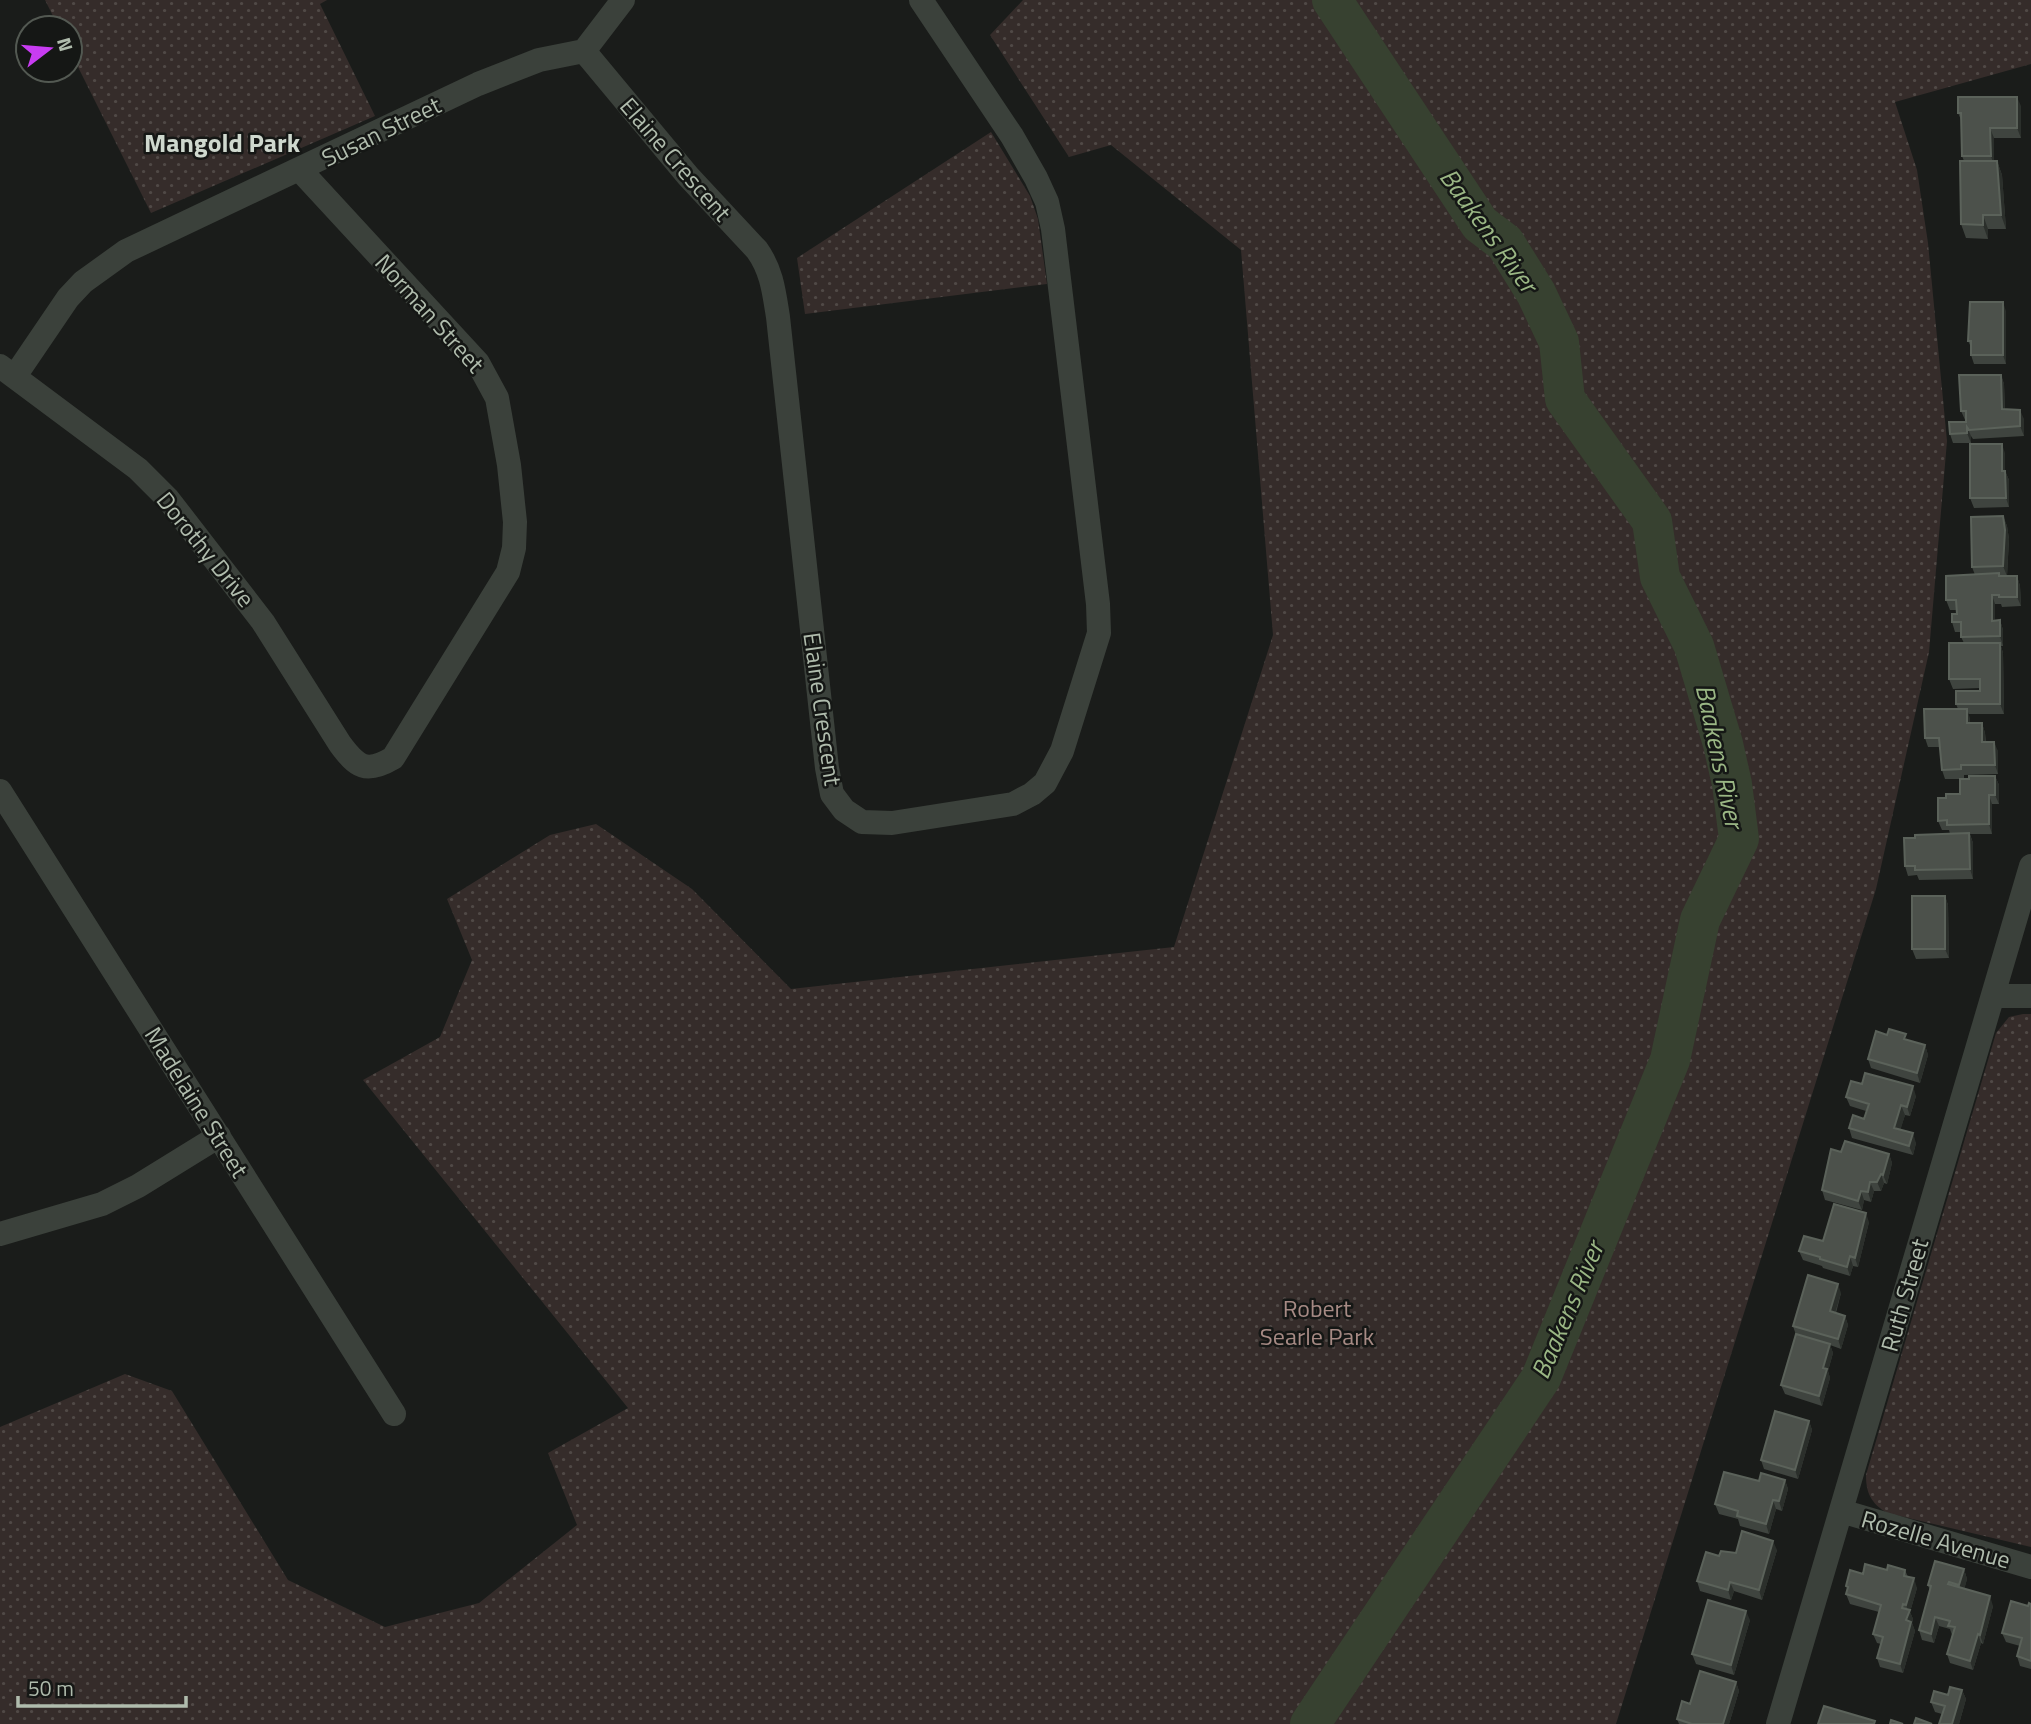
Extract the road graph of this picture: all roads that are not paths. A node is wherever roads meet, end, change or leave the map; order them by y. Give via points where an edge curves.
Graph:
1 (921, 0) edge
2 (614, 4) edge
3 (584, 51) junction
4 (300, 170) junction
5 (7, 371) edge
6 (371, 767) joint
7 (0, 791) edge
8 (2031, 866) edge
9 (1993, 996) junction
10 (2031, 996) edge
11 (219, 1136) junction
12 (0, 1234) edge
13 (394, 1414) dead end
14 (1841, 1511) junction
15 (2031, 1567) edge
16 (1778, 1724) edge

1 - 3 street, Elaine Crescent via 1012,136 1047,201 1099,632 1062,751 1045,783 1013,804 892,823 862,822 844,810 832,794 773,281 757,250 688,176
2 - 3 street
3 - 4 street, Susan Street via 539,60 478,84
4 - 5 street, Susan Street via 106,264 68,298
4 - 6 street, Norman Street via 478,363 497,398 509,465 515,522 508,572 399,751
5 - 6 street, Dorothy Drive via 138,468 168,499 264,622 349,756 361,767
7 - 11 street, Madelaine Street
8 - 9 street, Ruth Street
9 - 10 street
9 - 14 street, Ruth Street
11 - 12 street via 102,1204
11 - 13 street, Madelaine Street
14 - 15 street, Rozelle Avenue
14 - 16 street, Ruth Street

